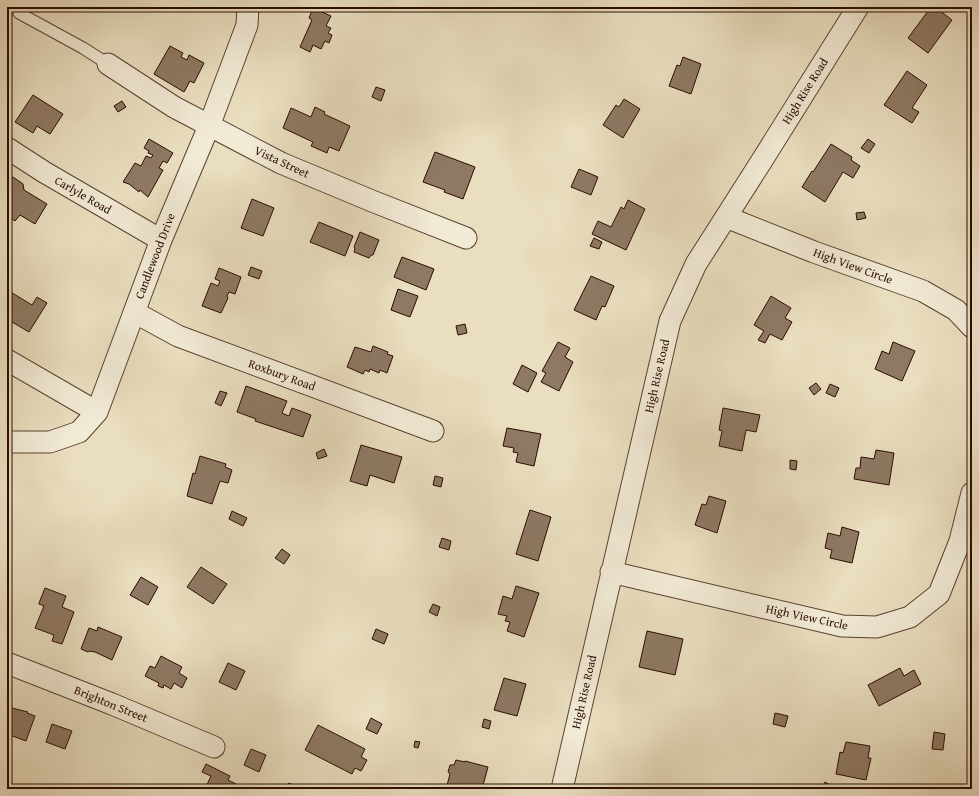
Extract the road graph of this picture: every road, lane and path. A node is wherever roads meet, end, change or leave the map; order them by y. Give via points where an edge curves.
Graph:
1 (248, 7) edge
2 (858, 7) edge
3 (19, 13) dead end
4 (108, 64) joint
5 (209, 126) junction
6 (7, 148) edge
7 (726, 217) junction
8 (466, 238) dead end
9 (161, 240) junction
10 (134, 312) junction
11 (972, 327) edge
12 (7, 360) edge
13 (97, 412) junction
14 (433, 431) dead end
15 (7, 442) edge
16 (972, 493) edge
17 (611, 572) junction
18 (7, 662) edge
19 (214, 747) dead end
20 (562, 789) edge

1 - 5 street, Candlewood Drive via 247,25
2 - 7 street, High Rise Road
3 - 4 lane
4 - 5 street, Vista Street via 174,107
5 - 8 street, Vista Street via 281,163
5 - 9 street, Candlewood Drive
6 - 9 street, Carlyle Road
7 - 11 street, High View Circle via 922,291 956,310
7 - 17 street, High Rise Road via 696,264 670,321
9 - 10 street, Candlewood Drive
10 - 13 street, Candlewood Drive
10 - 14 street, Roxbury Road via 178,336
12 - 13 street
13 - 15 street, Candlewood Drive via 79,432 50,442
16 - 17 street, High View Circle via 960,541 939,594 910,617 877,627 842,626
17 - 20 street, High Rise Road
18 - 19 street, Brighton Street

